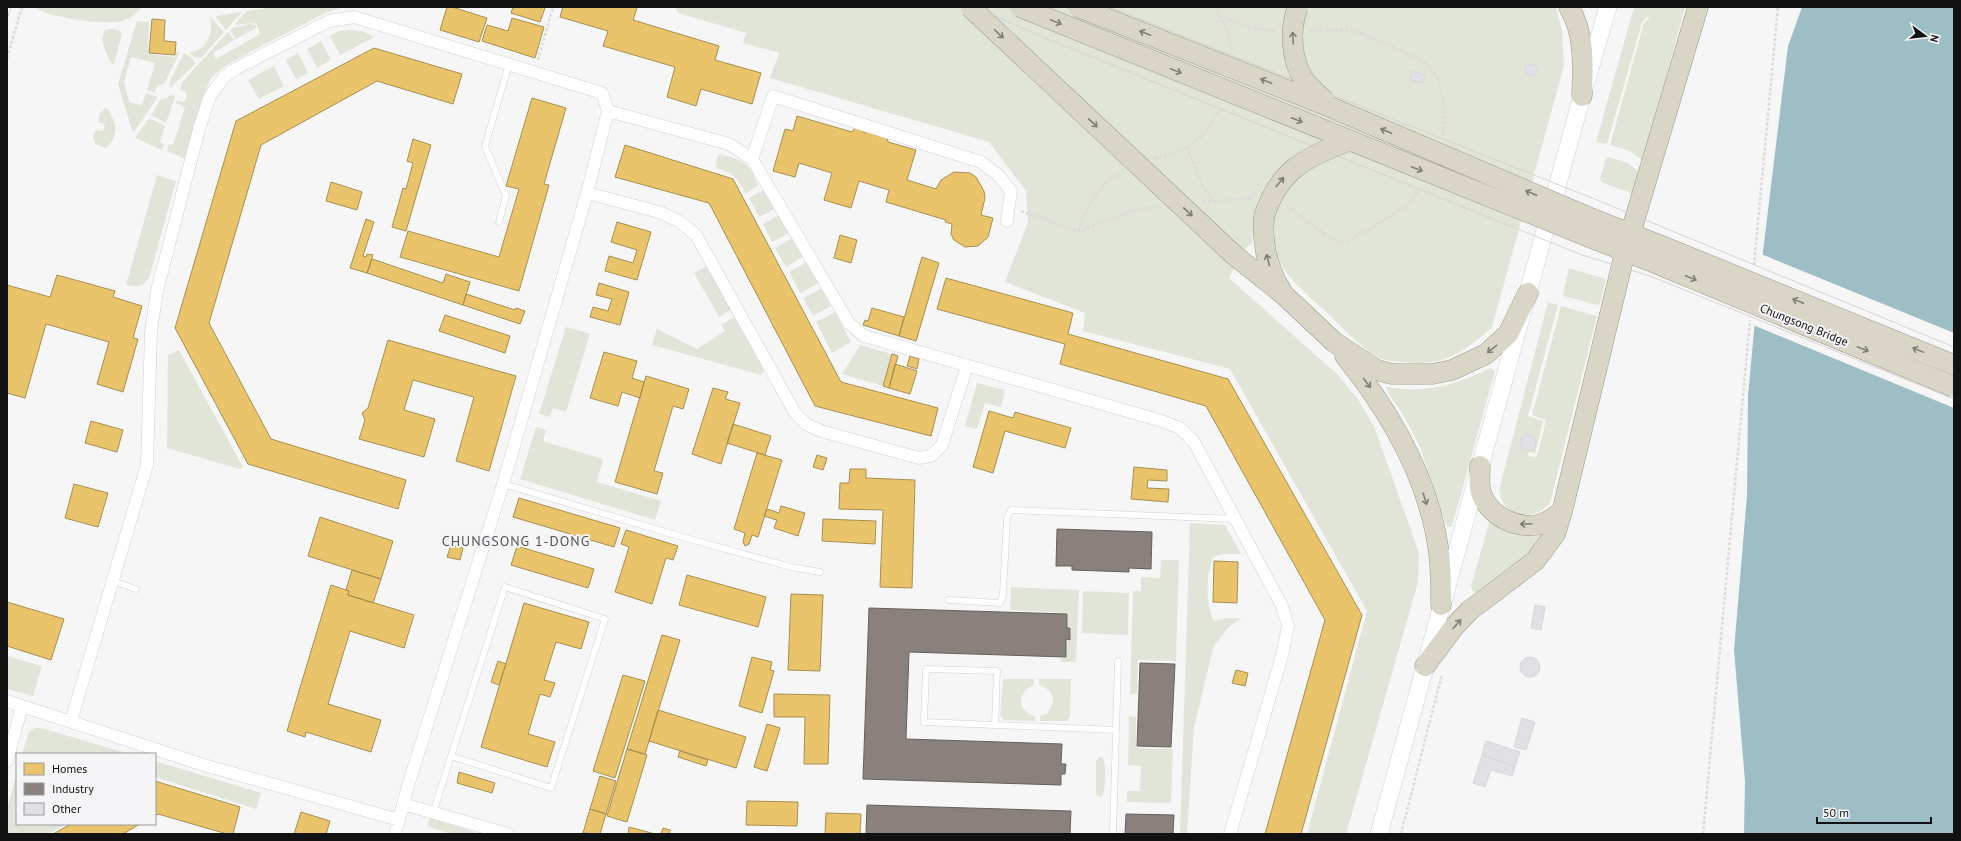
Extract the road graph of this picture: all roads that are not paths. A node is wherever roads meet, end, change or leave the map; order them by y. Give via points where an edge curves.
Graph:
1 (970, 7) edge
2 (1020, 7) edge
3 (1078, 7) edge
4 (1298, 7) edge
5 (1569, 7) edge
6 (1608, 7) edge
7 (1698, 7) edge
8 (509, 64) junction
9 (1582, 96) junction
10 (1330, 107) junction
11 (608, 111) junction
12 (1349, 141) junction
13 (752, 159) junction
14 (587, 193) junction
15 (1008, 221) dead end
16 (499, 222) dead end
17 (1591, 228) junction
18 (1628, 243) junction
19 (1658, 255) junction
20 (1528, 293) junction
21 (1284, 295) junction
22 (1334, 342) junction
23 (1954, 365) edge
24 (967, 366) junction
25 (1954, 387) edge
26 (1480, 466) junction
27 (503, 484) junction
28 (1562, 512) junction
29 (1236, 519) junction
30 (820, 572) dead end
31 (113, 581) junction
32 (136, 589) dead end
33 (949, 600) dead end
34 (1441, 605) junction
35 (1118, 661) dead end
36 (1433, 670) junction
37 (7, 701) edge
38 (22, 706) junction
39 (71, 721) junction
40 (995, 725) junction
41 (1116, 730) junction
42 (451, 756) junction
43 (7, 761) edge
44 (403, 804) junction
45 (433, 813) junction
46 (399, 820) junction
47 (395, 834) edge
48 (508, 834) edge
49 (1113, 834) edge
50 (1230, 834) edge
51 (1379, 834) edge

1 -> 21 highway, bridge via 1234,255
2 -> 12 highway, bridge
10 -> 3 highway, bridge
10 -> 4 highway, bridge via 1305,81 1297,64 1292,29
5 - 9 highway via 1580,37 1583,62
6 - 9 main road
7 - 18 highway
8 - 11 street via 602,93
8 - 16 lane via 485,146 506,196
8 - 31 street via 354,17 329,21 224,77 210,96 199,129 157,291 151,332 147,465
9 - 20 main road
17 -> 10 highway, bridge
11 - 13 street via 729,144
11 - 14 street
12 -> 17 highway, bridge
21 -> 12 highway, bridge via 1268,262 1263,232 1269,202 1276,187 1300,164
13 - 15 street via 773,96 980,162 998,175 1011,191
13 - 24 street via 854,329 864,336
14 - 24 street via 659,212 679,221 696,235 795,413 806,424 821,431 919,458 931,456 942,446
14 - 27 street
17 - 18 highway
18 - 19 highway
18 - 28 highway
23 -> 19 highway, Chungsong Bridge, bridge
19 -> 25 highway, Chungsong Bridge, bridge
20 -> 22 highway via 1508,334 1486,354 1452,370 1432,374 1392,374 1377,370
20 - 26 main road
21 - 22 highway
22 -> 34 highway via 1372,390 1395,428 1415,470 1434,527 1439,552
24 - 29 street via 1180,428 1194,442
28 -> 26 highway via 1546,522 1524,525 1512,523 1499,516 1488,506 1480,488
26 - 34 main road
27 - 30 lane via 686,538 791,567
27 - 44 street
36 -> 28 highway via 1454,627 1469,611 1535,561 1555,534
29 - 33 lane via 1012,510 1006,518 1003,594 1000,603
29 - 50 street via 1282,606 1288,626 1283,652
31 - 32 lane
31 - 39 street
34 - 36 main road
35 - 41 lane
36 - 51 main road
37 - 38 street
38 - 39 street
38 - 43 street
39 - 46 street via 204,765
40 - 40 lane via 924,722 926,669 997,671
40 - 41 lane
41 - 49 lane
42 - 42 lane via 505,587 605,619 551,788
42 - 45 lane
44 - 45 street
44 - 46 street
45 - 48 street
46 - 47 street

